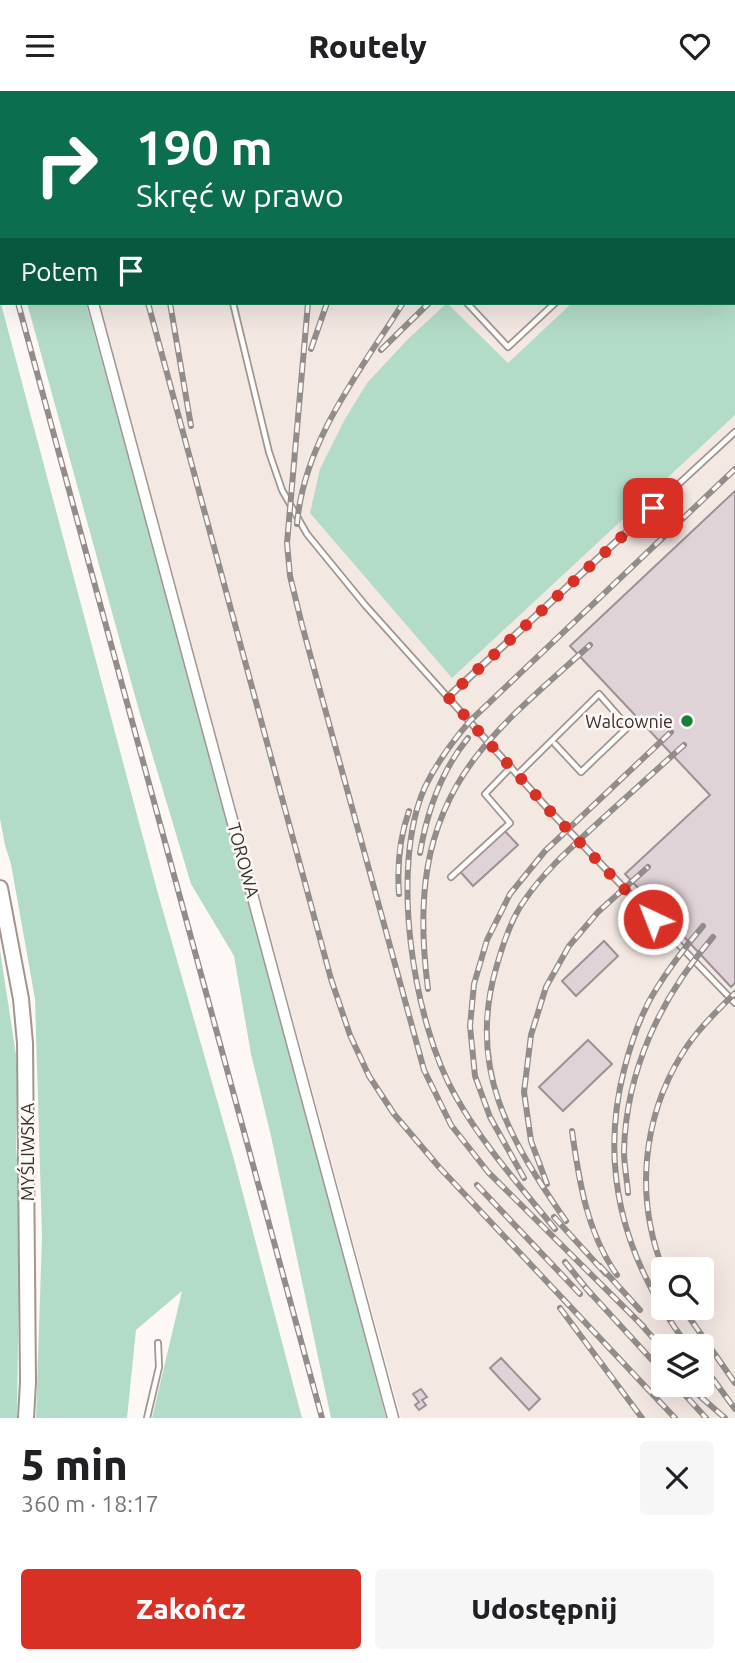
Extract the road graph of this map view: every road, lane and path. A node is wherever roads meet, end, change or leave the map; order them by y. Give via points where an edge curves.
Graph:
1 (94, 305) edge
2 (233, 305) edge
3 (469, 305) edge
4 (553, 305) edge
5 (735, 432) edge
6 (448, 697) junction
7 (555, 744) dead end
8 (511, 767) junction
9 (517, 774) junction
10 (451, 877) dead end
11 (0, 888) edge
12 (735, 1003) edge
13 (158, 1343) dead end
14 (26, 1418) edge
15 (147, 1418) edge
16 (393, 1418) edge

1 - 16 street, TOROWA
2 - 6 lane via 270,452 289,505 365,605
3 - 4 lane via 508,347
5 - 6 lane
6 - 8 lane
7 - 9 lane via 581,772 628,727 599,694
8 - 9 lane
8 - 10 lane via 485,793 510,823
9 - 12 lane
11 - 14 street, MYŚLIWSKA via 25,1043
13 - 15 lane via 159,1367

